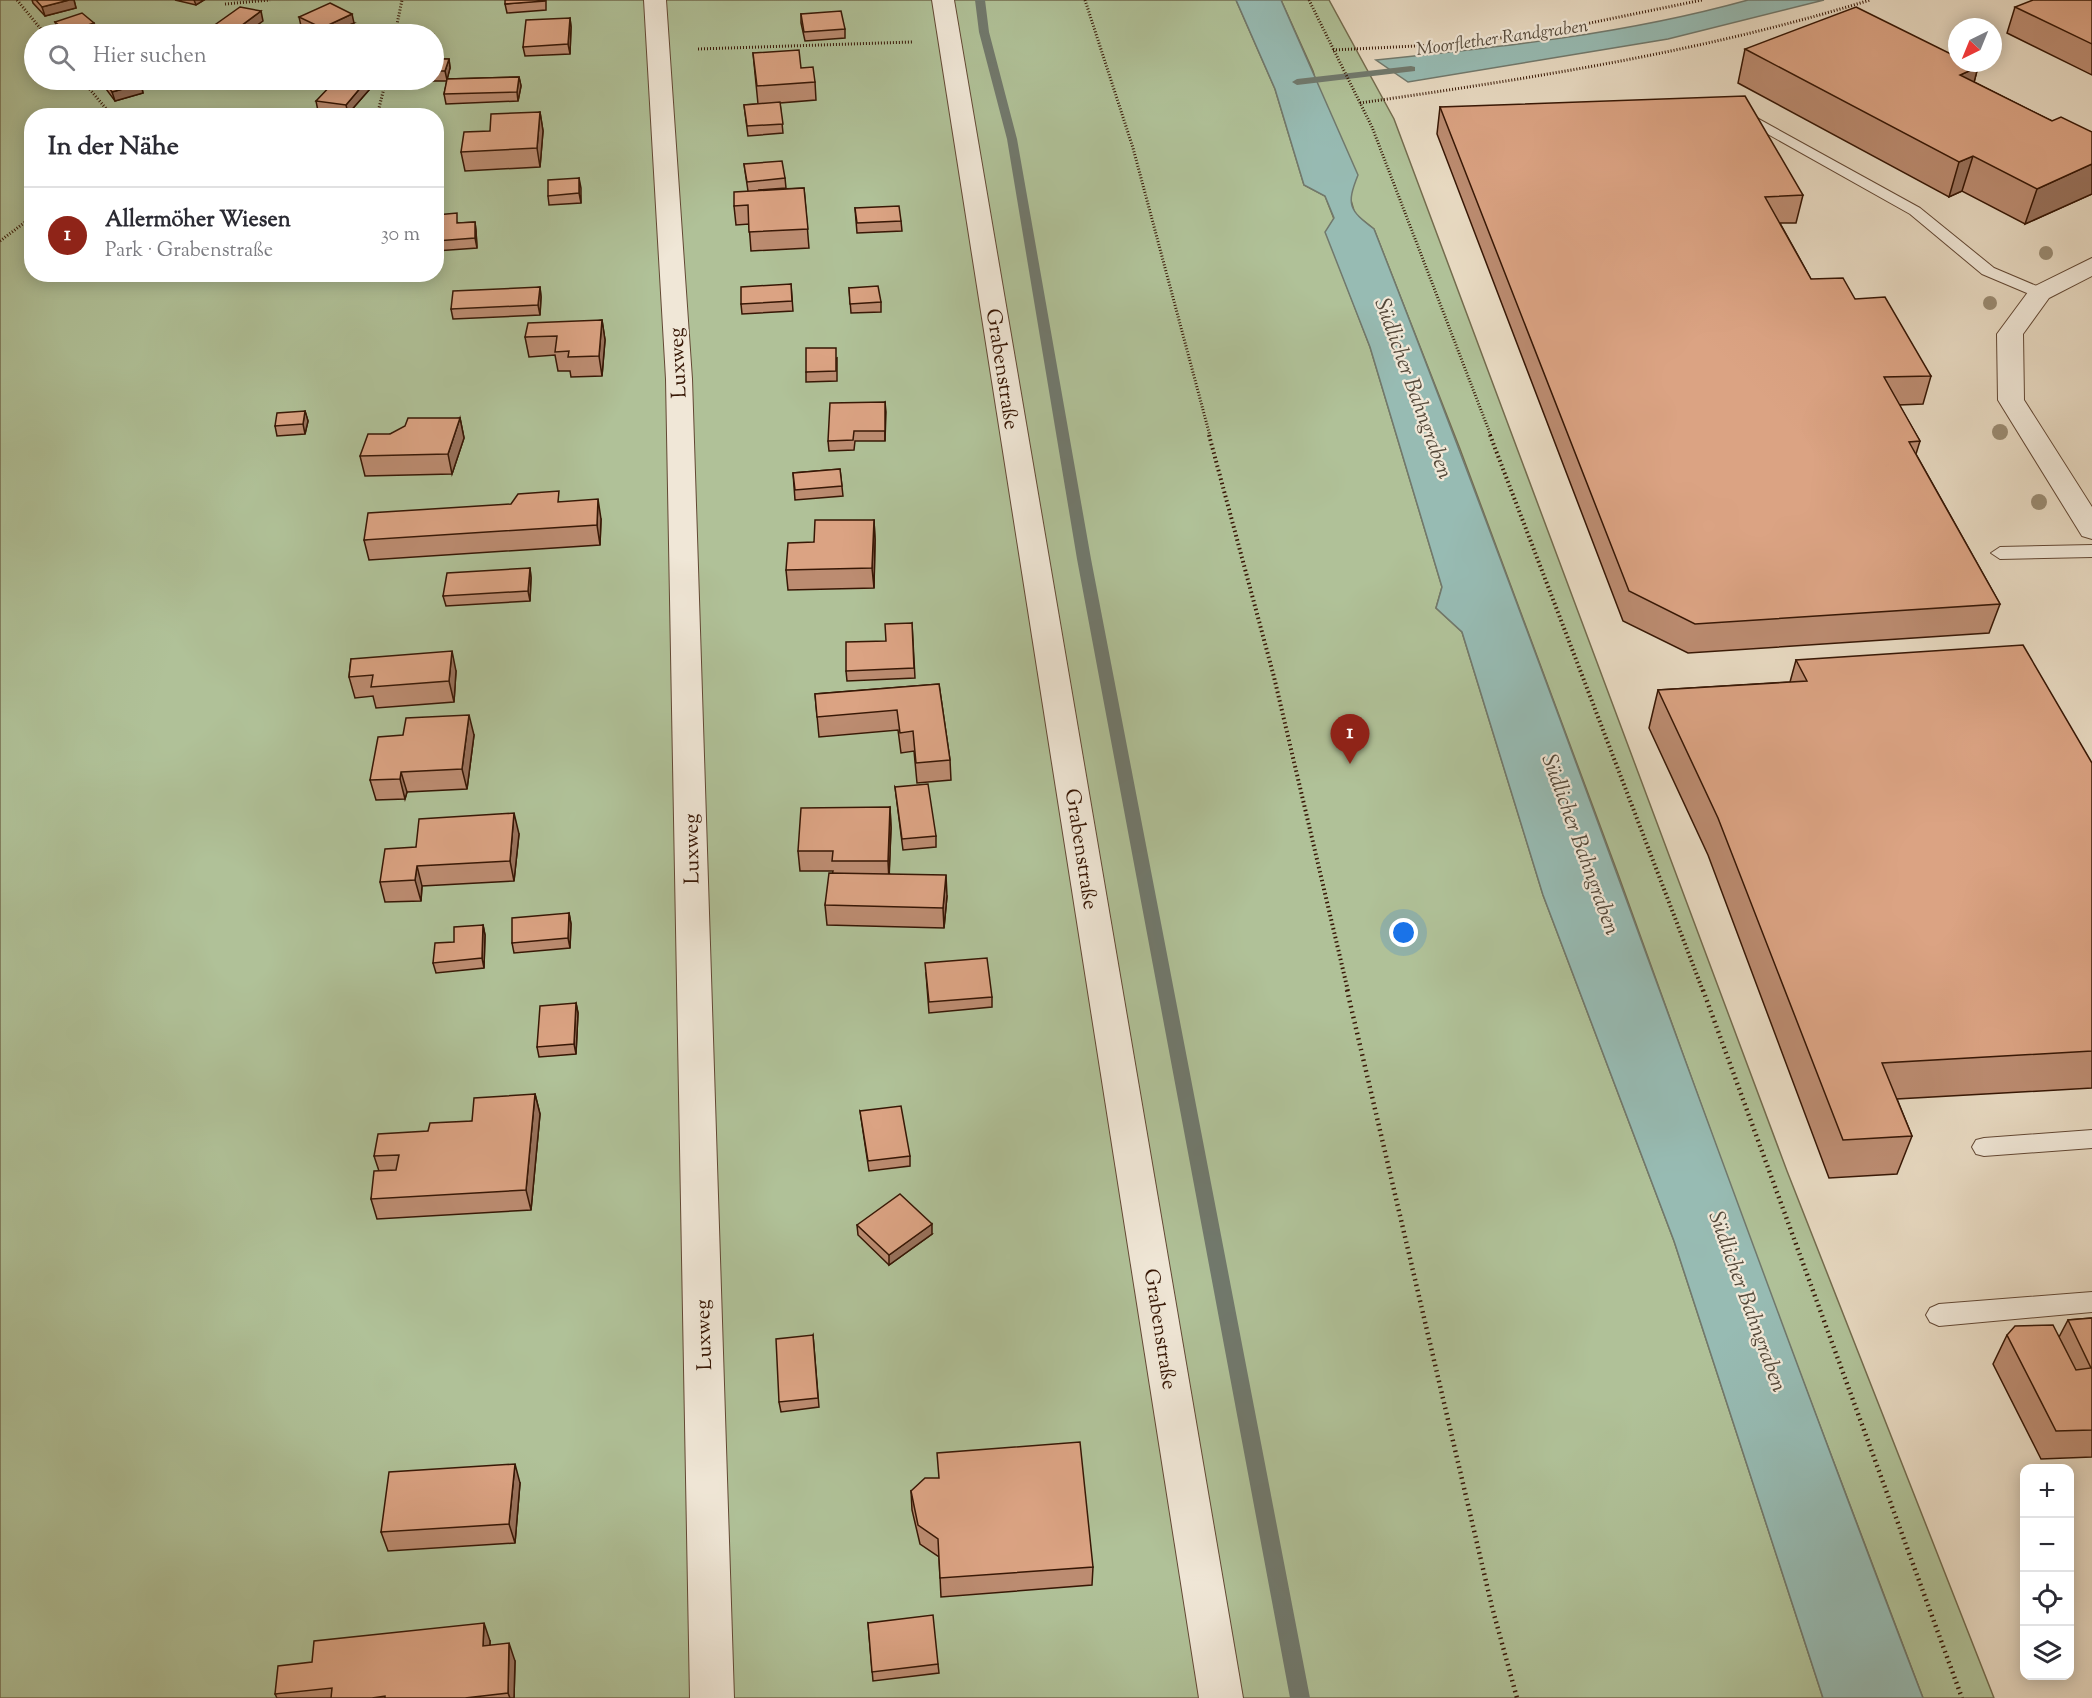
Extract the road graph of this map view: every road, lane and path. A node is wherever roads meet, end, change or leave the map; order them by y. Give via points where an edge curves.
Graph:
1 (17, 0) edge
2 (270, 0) edge
3 (402, 0) edge
4 (655, 0) edge
5 (943, 0) edge
6 (1085, 0) edge
7 (1309, 0) edge
8 (1702, 0) edge
9 (1870, 0) edge
10 (225, 4) dead end
11 (37, 24) edge
12 (397, 24) edge
13 (949, 41) junction
14 (658, 50) junction
15 (1333, 50) junction
16 (90, 90) edge
17 (384, 90) edge
18 (1360, 103) junction
19 (105, 108) edge
20 (380, 108) edge
21 (1746, 116) edge
22 (24, 223) edge
23 (0, 241) edge
24 (2092, 266) edge
25 (2040, 293) junction
26 (2092, 530) edge
27 (2092, 551) edge
28 (2000, 554) dead end
29 (2092, 1139) edge
30 (1984, 1147) dead end
31 (2092, 1302) edge
32 (1940, 1315) dead end
33 (712, 1698) edge
34 (1221, 1698) edge
35 (1517, 1698) edge
36 (1962, 1698) edge

1 - 11 path
2 - 10 path
3 - 12 path
4 - 14 street, Luxweg
5 - 13 street, Grabenstraße
6 - 35 path via 1133,148 1274,677 1484,1573
7 - 15 path
8 - 15 path via 1551,31 1480,41
9 - 18 path via 1804,23 1692,49
13 - 14 path
13 - 34 street, Grabenstraße
14 - 33 street, Luxweg via 679,379
15 - 18 path
16 - 19 path
17 - 20 path
18 - 36 path via 1676,917
21 - 25 lane via 1915,211 1988,271
22 - 23 path
24 - 25 street
25 - 26 street via 2010,334 2011,400
27 - 28 lane
29 - 30 lane
31 - 32 lane

